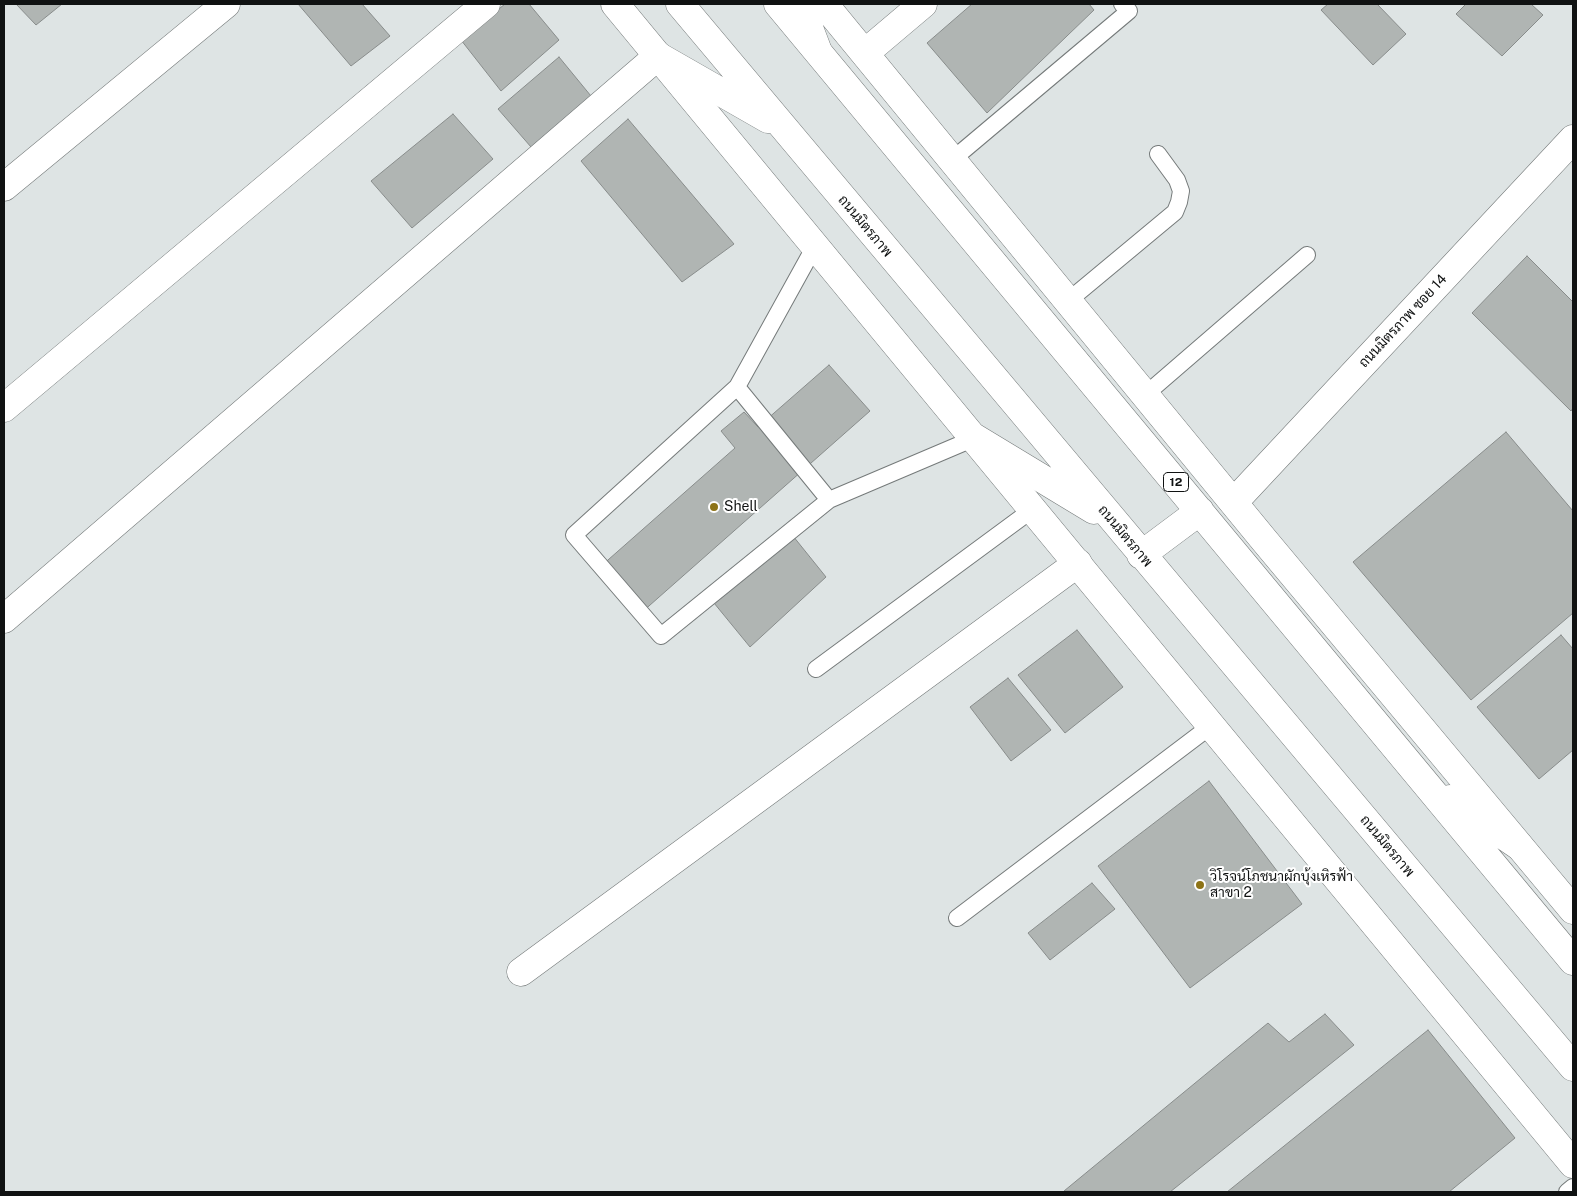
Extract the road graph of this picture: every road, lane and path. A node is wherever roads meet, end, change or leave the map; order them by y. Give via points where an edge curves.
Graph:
1 (226, 4) edge
2 (486, 4) edge
3 (615, 4) edge
4 (680, 4) edge
5 (778, 4) edge
6 (800, 4) edge
7 (824, 4) edge
8 (923, 4) edge
9 (1122, 4) edge
10 (818, 50) junction
11 (865, 54) junction
12 (658, 56) junction
13 (784, 129) junction
14 (1573, 139) edge
15 (1158, 154) dead end
16 (952, 160) junction
17 (4, 187) edge
18 (816, 244) junction
19 (1307, 255) dead end
20 (1068, 301) junction
21 (737, 387) junction
22 (1145, 395) junction
23 (4, 408) edge
24 (975, 438) junction
25 (828, 500) junction
26 (1234, 502) junction
27 (1033, 509) junction
28 (1200, 511) junction
29 (1113, 521) junction
30 (1141, 555) junction
31 (1078, 563) junction
32 (4, 619) edge
33 (816, 669) dead end
34 (1212, 725) junction
35 (1424, 782) junction
36 (1519, 846) junction
37 (1573, 910) edge
38 (957, 918) dead end
39 (1573, 961) edge
40 (521, 972) dead end
41 (1573, 1067) edge
42 (1573, 1164) edge
43 (1573, 1187) edge
44 (1567, 1192) edge

1 - 17 main road
2 - 23 main road
3 - 12 main road
4 - 13 main road, ถนนมิตรภาพ
5 - 10 main road, 12
6 - 10 main road
7 - 11 main road
8 - 11 main road
9 - 16 lane via 1129,12
10 - 28 main road, 12
11 - 16 main road
12 - 13 main road
12 - 18 main road
12 - 32 main road
13 - 29 main road, ถนนมิตรภาพ
14 - 26 main road, ถนนมิตรภาพ ซอย 14
15 - 20 lane via 1181,191 1175,212
16 - 20 main road
18 - 21 lane
18 - 24 main road
19 - 22 lane
20 - 22 main road
21 - 25 lane
21 - 25 lane via 574,535 661,636
22 - 26 main road
24 - 25 lane
24 - 27 main road
24 - 29 main road
26 - 36 main road
27 - 31 main road
27 - 33 lane
28 - 30 main road
28 - 35 main road, 12
29 - 30 main road, ถนนมิตรภาพ
30 - 41 main road, ถนนมิตรภาพ
31 - 34 main road
31 - 40 main road
34 - 38 lane
34 - 42 main road
35 - 36 main road
35 - 39 main road, 12
36 - 37 main road
43 - 44 lane

